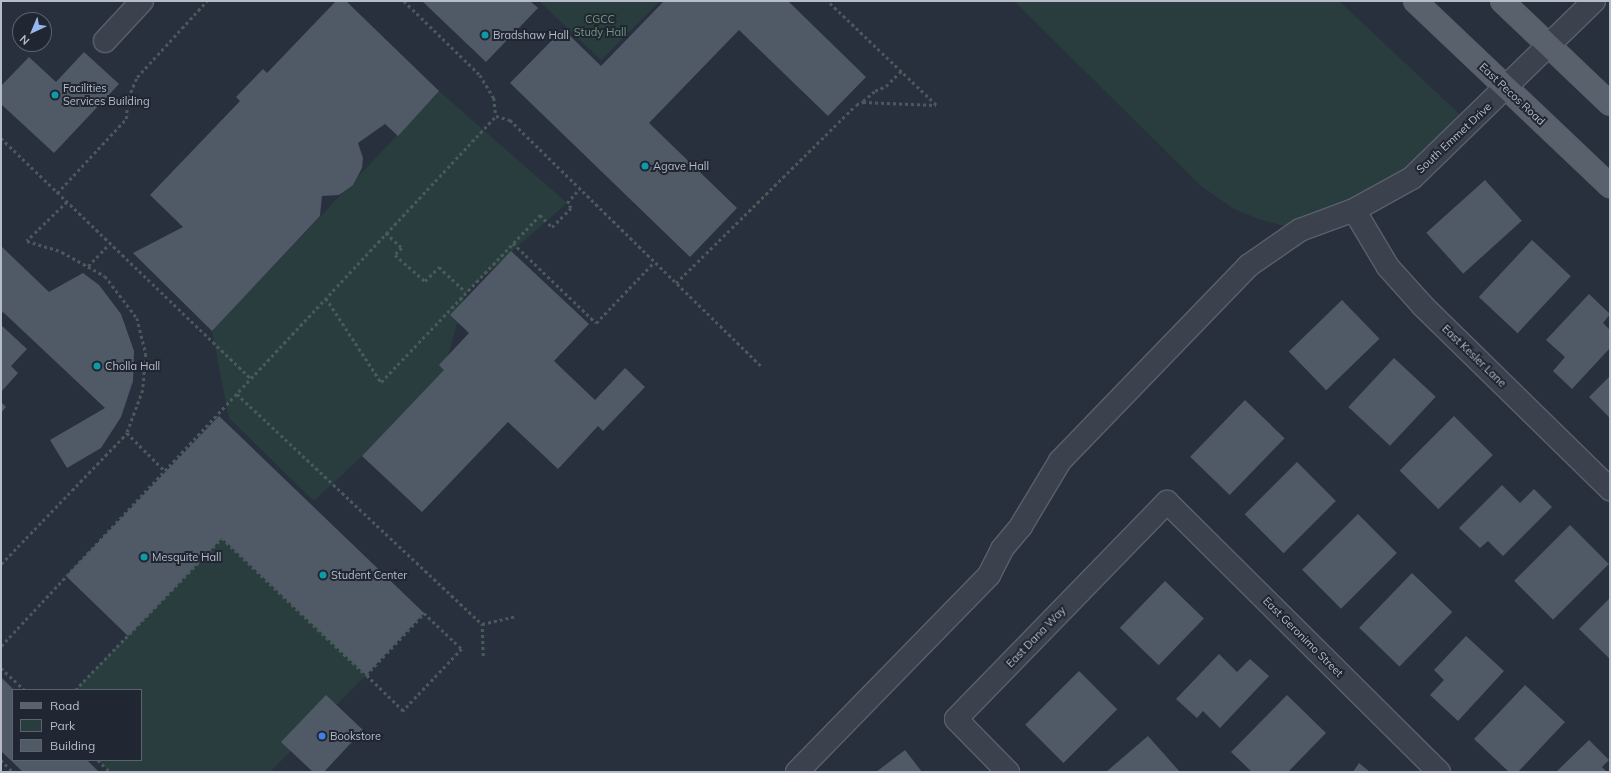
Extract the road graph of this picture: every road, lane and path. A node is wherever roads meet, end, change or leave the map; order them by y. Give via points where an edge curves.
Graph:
1 (142, 1) edge
2 (207, 1) edge
3 (404, 1) edge
4 (827, 1) edge
5 (1415, 1) edge
6 (1502, 1) edge
7 (1594, 1) edge
8 (105, 41) dead end
9 (1549, 46) junction
10 (901, 71) junction
11 (1506, 88) junction
12 (863, 102) junction
13 (1610, 104) edge
14 (496, 116) junction
15 (1, 138) edge
16 (1610, 186) edge
17 (579, 189) junction
18 (57, 193) junction
19 (67, 202) junction
20 (1354, 210) junction
21 (386, 233) junction
22 (110, 243) junction
23 (513, 243) junction
24 (654, 262) junction
25 (88, 266) junction
26 (676, 283) junction
27 (466, 292) junction
28 (326, 298) junction
29 (761, 366) dead end
30 (251, 379) junction
31 (237, 394) junction
32 (127, 433) junction
33 (165, 471) junction
34 (1610, 489) edge
35 (1167, 502) joint
36 (1, 564) edge
37 (516, 616) dead end
38 (482, 624) junction
39 (1, 646) edge
40 (483, 656) dead end
41 (1, 668) edge
42 (366, 675) junction
43 (24, 689) edge
44 (76, 689) edge
45 (1, 760) edge
46 (99, 761) edge
47 (13, 772) edge
48 (110, 772) edge
49 (797, 772) edge
50 (1008, 772) edge
51 (1439, 772) edge

1 - 8 street
2 - 18 path via 137,77 128,98 126,119
3 - 14 path via 480,75 494,98
4 - 10 path
5 - 11 main road, East Pecos Road
6 - 9 main road
7 - 9 street, South Emmet Drive
9 - 11 street, South Emmet Drive
9 - 13 main road
10 - 12 path via 886,86 874,91
10 - 12 path via 936,105
11 - 16 main road, East Pecos Road
11 - 20 street, South Emmet Drive via 1412,178
12 - 26 path via 850,110
14 - 17 path via 510,120
14 - 21 path
15 - 18 path
17 - 23 path via 567,202 572,208 552,226 540,215
17 - 24 path
18 - 19 path
19 - 22 path
19 - 25 path via 27,241 62,252
20 - 34 street, East Kesler Lane via 1388,267 1423,306
20 - 49 street, South Emmet Drive via 1300,230 1248,266 1060,460 1021,526 1002,549 989,575
21 - 27 path via 402,248 395,254 425,281 439,267
21 - 28 path
22 - 25 path
22 - 30 path
23 - 24 path via 596,324
23 - 27 path
24 - 26 path
25 - 32 path via 105,276 137,318 146,354 143,390
26 - 29 path
27 - 28 path via 381,382
28 - 30 path
30 - 31 path
31 - 33 path
31 - 38 path
32 - 33 path
32 - 36 path
33 - 39 path
35 - 50 street, East Dana Way via 956,719
35 - 51 street, East Geronimo Street
37 - 38 path
38 - 40 path
41 - 43 path
42 - 42 path via 424,613 462,649 403,710
42 - 44 path via 222,538
45 - 47 path
46 - 48 path

